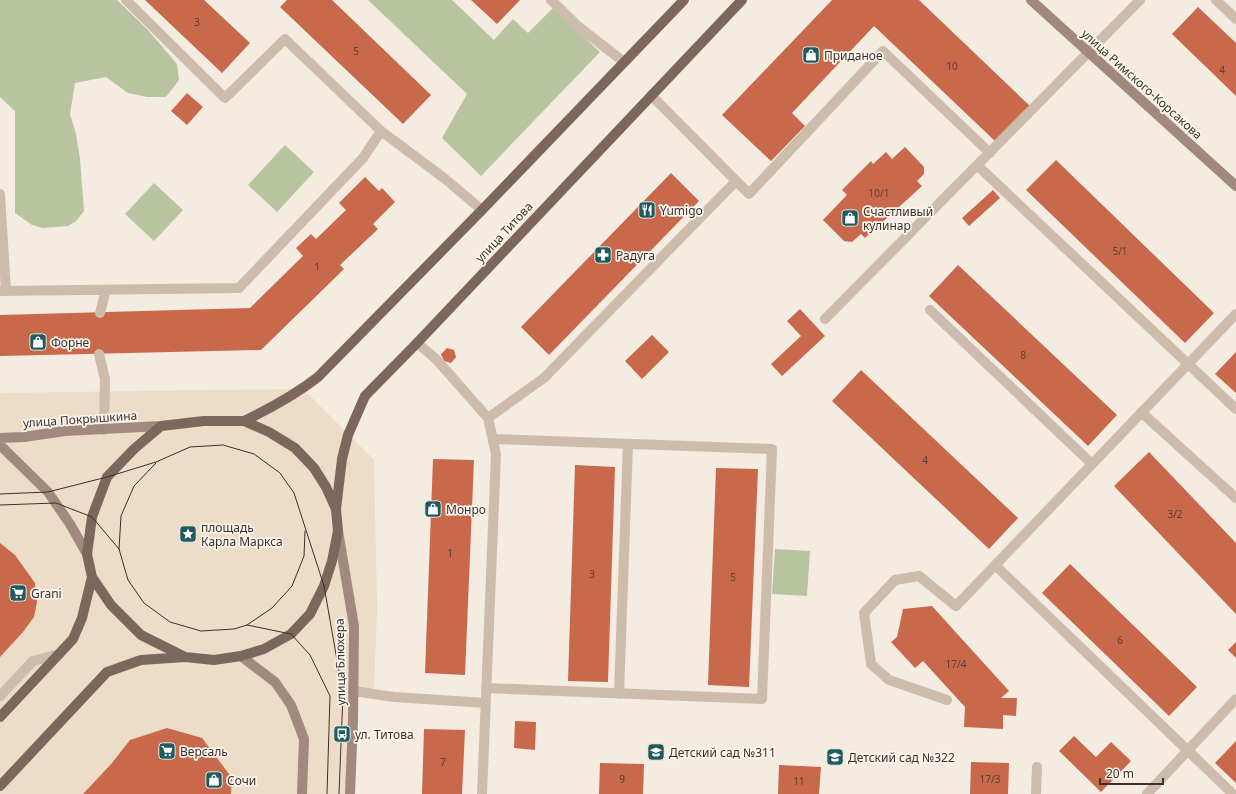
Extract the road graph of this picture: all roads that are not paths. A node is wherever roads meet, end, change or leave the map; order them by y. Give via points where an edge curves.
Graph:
1 (126, 0) edge
2 (551, 0) edge
3 (684, 0) edge
4 (742, 0) edge
5 (1031, 0) edge
6 (1140, 0) edge
7 (1216, 0) edge
8 (1236, 19) edge
9 (1088, 52) junction
10 (624, 62) junction
11 (651, 95) junction
12 (381, 131) junction
13 (990, 153) junction
14 (978, 166) junction
15 (736, 181) junction
16 (1236, 186) edge
17 (0, 194) edge
18 (482, 210) junction
19 (106, 290) junction
20 (3, 291) edge
21 (930, 310) dead end
22 (100, 312) dead end
23 (1236, 314) edge
24 (825, 319) dead end
25 (417, 343) junction
26 (99, 354) dead end
27 (1187, 364) junction
28 (1236, 409) edge
29 (1141, 412) junction
30 (488, 418) junction
31 (244, 422) junction
32 (161, 426) junction
33 (104, 430) junction
34 (0, 438) edge
35 (493, 439) junction
36 (628, 444) junction
37 (0, 445) edge
38 (1092, 464) junction
39 (1236, 498) edge
40 (336, 509) junction
41 (338, 531) junction
42 (87, 554) junction
43 (995, 565) junction
44 (92, 577) junction
45 (60, 654) junction
46 (241, 656) junction
47 (185, 657) junction
48 (486, 688) junction
49 (353, 691) junction
50 (619, 694) junction
51 (0, 696) edge
52 (1236, 699) edge
53 (947, 700) dead end
54 (486, 703) junction
55 (0, 717) edge
56 (1188, 750) junction
57 (1037, 767) dead end
58 (0, 786) edge
59 (302, 794) edge
60 (350, 794) edge
61 (482, 794) edge
62 (1036, 794) edge
63 (1147, 794) edge
64 (1233, 794) edge

1 - 12 lane via 225,98 285,39
2 - 10 lane via 579,27
3 - 10 main road
4 - 11 main road, улица Титова
5 - 9 street, улица Римского-Корсакова
6 - 9 lane
7 - 8 lane
9 - 13 lane
9 - 16 street, улица Римского-Корсакова
10 - 18 main road
11 - 15 lane
11 - 25 main road, улица Титова
12 - 18 lane
12 - 19 lane via 363,158 239,288
13 - 14 lane
13 - 15 lane via 883,51 749,194
14 - 24 lane
14 - 27 lane
15 - 30 lane via 544,378
17 - 20 lane
18 - 31 main road via 304,389
19 - 20 lane
19 - 22 lane
21 - 38 lane
23 - 27 lane
25 - 30 lane via 436,359
25 - 40 main road, улица Титова via 365,396 348,435 342,459
26 - 33 lane via 105,379
27 - 28 lane
27 - 29 lane
29 - 38 lane
29 - 39 lane
30 - 35 lane
31 - 32 main road via 204,421
31 - 40 main road via 269,432 295,448 314,468
32 - 33 street, улица Покрышкина
32 - 42 main road via 107,477 92,517
33 - 34 street, улица Покрышкина
35 - 36 lane
35 - 48 lane via 496,454
36 - 50 lane
36 - 50 lane via 772,449 762,699
37 - 42 street via 48,492
38 - 43 lane
40 - 41 main road
41 - 46 main road via 324,586 310,614 291,634 264,649
41 - 49 street, улица Блюхера via 354,626
42 - 44 main road
43 - 53 lane via 956,606 919,576 895,580 864,613 871,664 889,680
43 - 56 lane
44 - 45 main road via 82,618 73,639
44 - 47 main road via 111,605 141,635
45 - 51 lane via 33,661
45 - 55 main road
46 - 47 main road via 214,660
46 - 59 street via 275,682 291,705 304,739
47 - 58 main road via 141,660 107,672
48 - 50 lane
48 - 54 lane
49 - 54 lane via 394,697
49 - 60 street, улица Блюхера
52 - 56 lane
54 - 61 lane
56 - 63 lane
56 - 64 lane
57 - 62 lane

